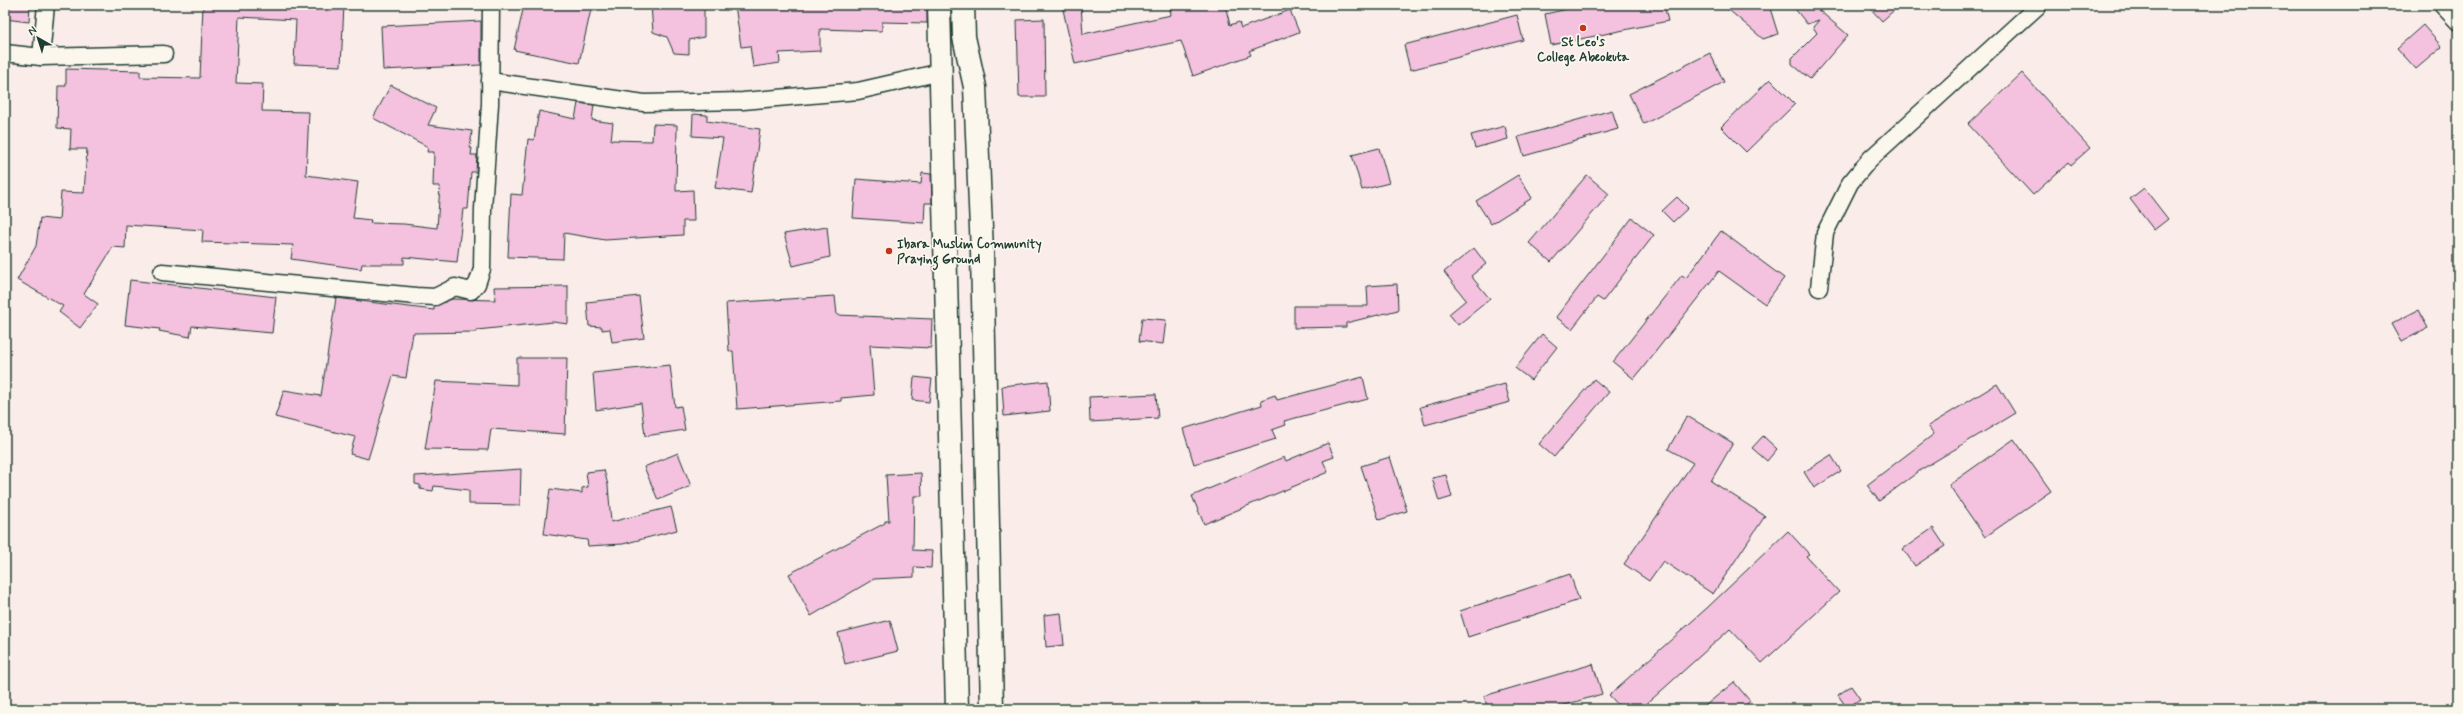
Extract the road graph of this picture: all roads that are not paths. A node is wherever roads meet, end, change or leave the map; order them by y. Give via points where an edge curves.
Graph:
1 (46, 5) edge
2 (491, 5) edge
3 (939, 5) edge
4 (963, 5) edge
5 (2039, 5) edge
6 (2442, 5) edge
7 (2458, 22) edge
8 (5, 53) edge
9 (164, 54) dead end
10 (41, 57) junction
11 (941, 72) junction
12 (490, 80) junction
13 (162, 272) dead end
14 (1819, 288) dead end
15 (957, 709) edge
16 (992, 709) edge

1 - 10 street
2 - 12 street
3 - 11 main road
4 - 16 main road via 964,37 975,87 982,252
5 - 14 street via 1870,158 1850,183 1825,233
6 - 7 street
8 - 10 street
9 - 10 street
11 - 12 street via 858,91 743,101 644,103
11 - 15 main road
12 - 13 street via 482,269 472,292 455,287 435,297 416,296

